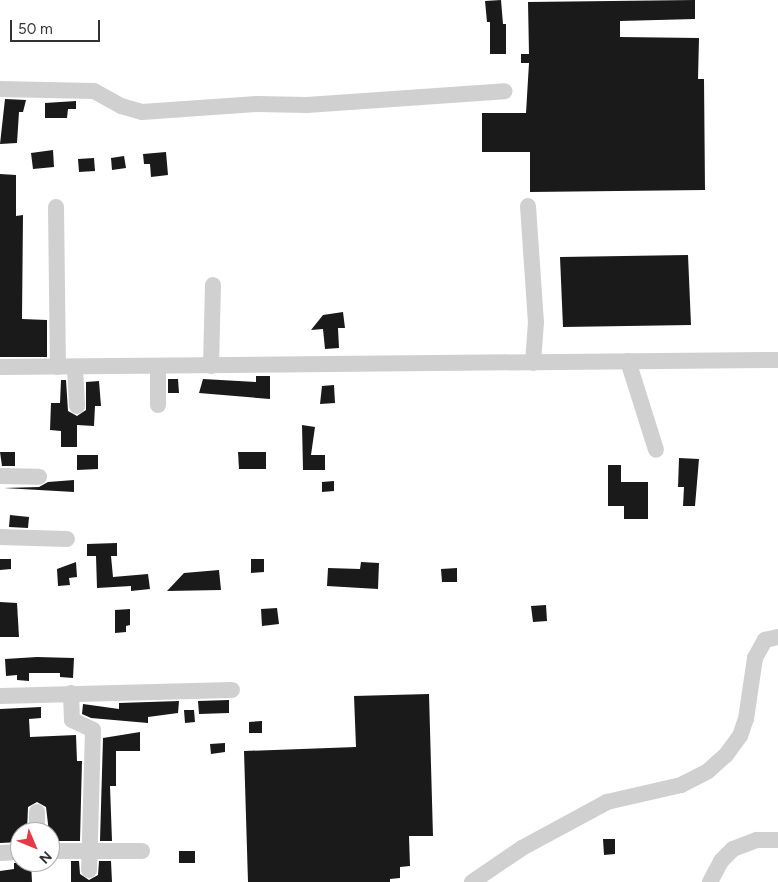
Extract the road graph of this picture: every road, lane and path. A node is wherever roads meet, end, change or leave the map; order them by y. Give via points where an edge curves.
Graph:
1 (0, 89) edge
2 (505, 91) dead end
3 (528, 206) dead end
4 (56, 207) dead end
5 (213, 285) dead end
6 (778, 360) edge
7 (628, 361) junction
8 (533, 362) junction
9 (211, 366) junction
10 (58, 367) junction
11 (75, 367) junction
12 (158, 367) junction
13 (0, 368) edge
14 (158, 405) dead end
15 (77, 406) dead end
16 (656, 450) dead end
17 (0, 476) edge
18 (39, 477) dead end
19 (0, 536) edge
20 (67, 539) dead end
21 (778, 637) edge
22 (232, 690) dead end
23 (71, 693) junction
24 (0, 696) edge
25 (37, 812) dead end
26 (37, 822) edge
27 (778, 840) edge
28 (88, 849) junction
29 (60, 850) edge
30 (142, 851) dead end
31 (89, 870) dead end
32 (472, 882) edge
33 (710, 882) edge

1 - 2 street via 94,91 121,106 142,112 257,104 307,105
3 - 8 street via 536,314
4 - 10 street
5 - 9 street
6 - 7 street
7 - 8 street
7 - 16 street
8 - 9 street
9 - 12 street
10 - 11 street
10 - 13 street
11 - 12 street
11 - 15 street
12 - 14 street
17 - 18 street
19 - 20 street
21 - 32 street via 765,640 759,647 740,736 708,771 681,785 607,802 522,848
22 - 23 street
23 - 24 street
23 - 28 street via 72,720 93,730
25 - 26 street
27 - 33 street via 757,840 733,848 721,861
28 - 29 street
28 - 30 street
28 - 31 street

